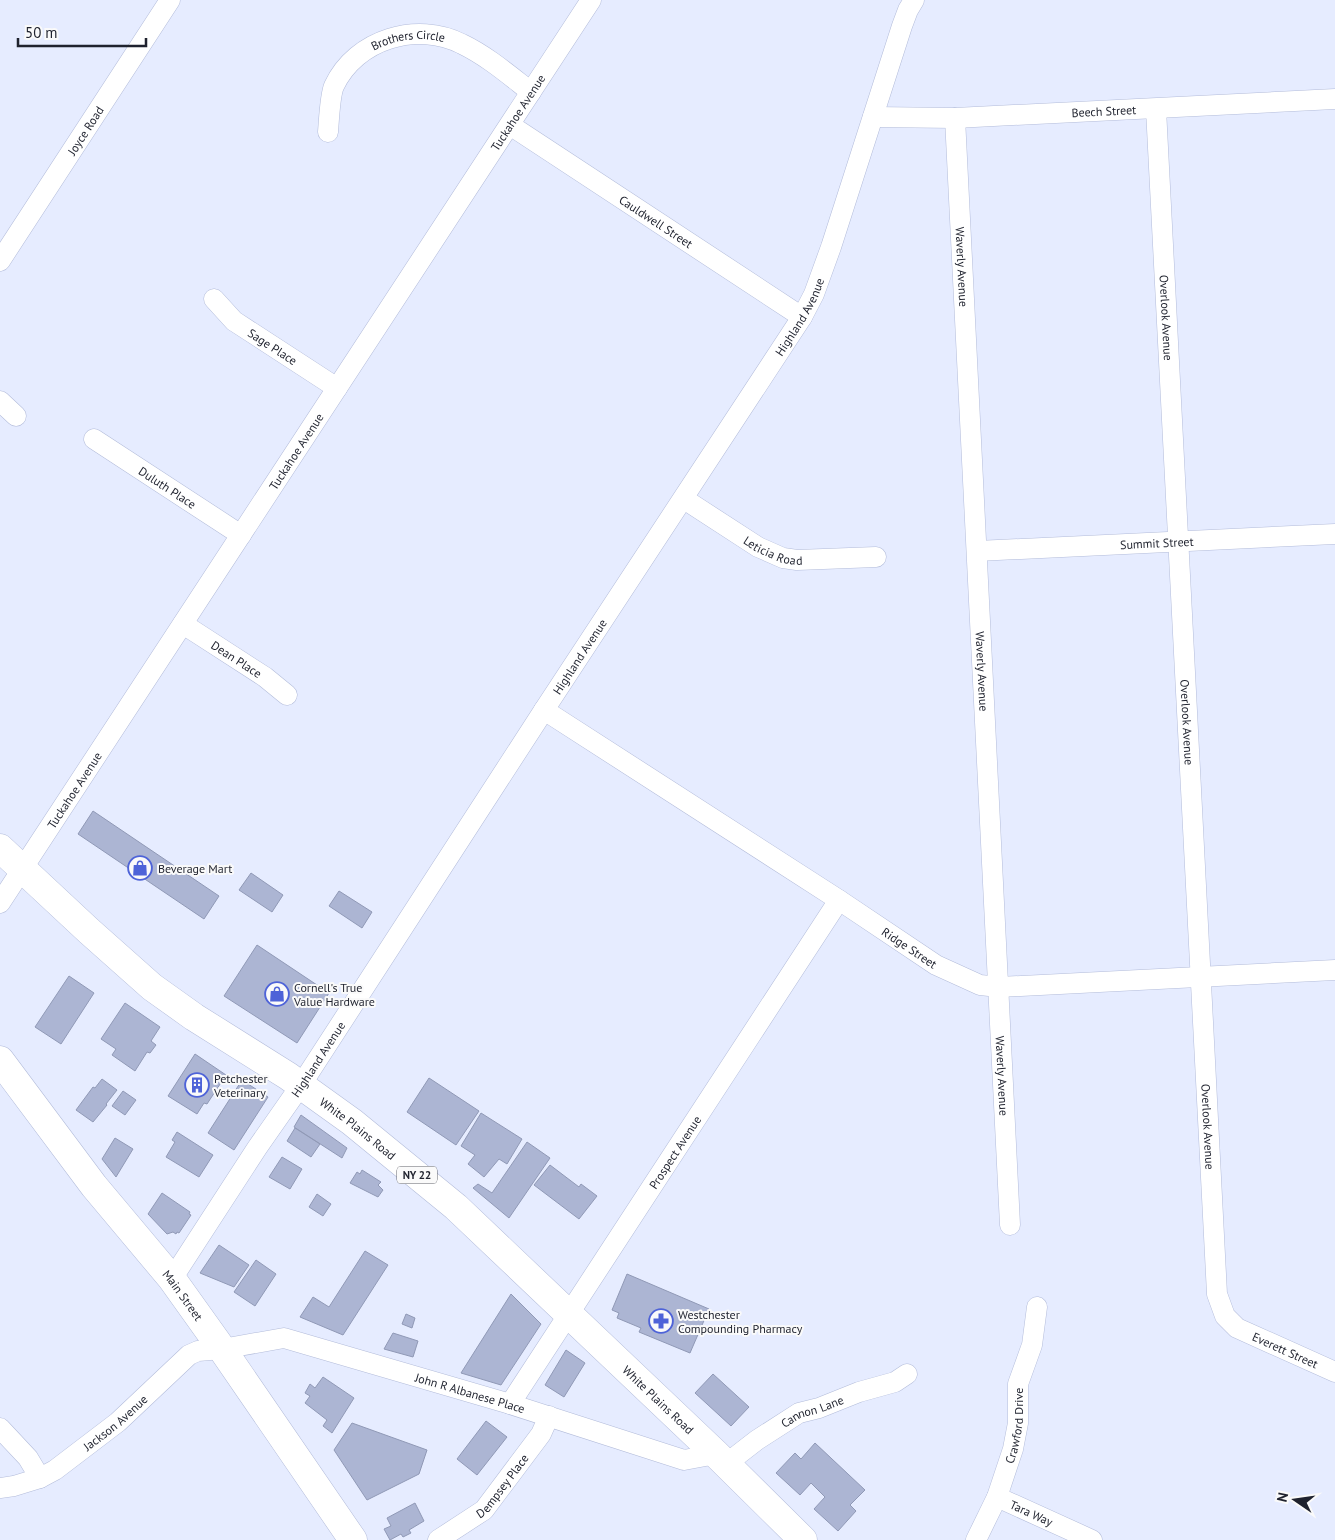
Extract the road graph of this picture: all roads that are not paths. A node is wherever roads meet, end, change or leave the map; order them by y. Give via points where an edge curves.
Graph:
1 (170, 0) edge
2 (591, 0) edge
3 (914, 0) edge
4 (531, 92) junction
5 (1335, 100) edge
6 (1156, 109) junction
7 (873, 117) junction
8 (955, 118) junction
9 (510, 125) junction
10 (328, 132) dead end
11 (0, 261) edge
12 (214, 299) dead end
13 (802, 317) junction
14 (337, 388) junction
15 (0, 401) edge
16 (16, 416) dead end
17 (94, 439) dead end
18 (684, 499) junction
19 (1335, 534) edge
20 (241, 535) junction
21 (1178, 541) junction
22 (977, 551) junction
23 (876, 557) dead end
24 (183, 624) junction
25 (287, 696) dead end
26 (544, 710) junction
27 (0, 848) edge
28 (23, 868) junction
29 (838, 900) junction
30 (0, 903) edge
31 (1335, 970) edge
32 (1200, 978) junction
33 (999, 987) junction
34 (0, 1060) edge
35 (301, 1085) junction
36 (1010, 1225) dead end
37 (172, 1279) junction
38 (1036, 1307) dead end
39 (569, 1315) junction
40 (1237, 1328) joint
41 (222, 1349) junction
42 (1335, 1372) edge
43 (907, 1374) dead end
44 (510, 1404) junction
45 (548, 1416) junction
46 (0, 1428) edge
47 (721, 1459) junction
48 (40, 1478) junction
49 (0, 1488) edge
50 (997, 1496) junction
51 (346, 1536) edge
52 (438, 1540) edge
53 (803, 1540) edge
54 (976, 1540) edge
55 (1092, 1540) edge

1 - 11 street, Joyce Road
2 - 4 street, Tuckahoe Avenue
3 - 7 street, Highland Avenue via 902,26
4 - 9 street, Tuckahoe Avenue
4 - 10 street, Brothers Circle via 462,43 438,35 415,33 368,48 348,66 334,87
5 - 6 street, Beech Street
6 - 8 street, Beech Street
6 - 21 street, Overlook Avenue
7 - 8 street, Beech Street
7 - 13 street, Highland Avenue via 814,294
8 - 22 street, Waverly Avenue
9 - 13 street, Cauldwell Street
9 - 14 street, Tuckahoe Avenue
12 - 14 street, Sage Place via 234,321
13 - 18 street, Highland Avenue
14 - 20 street, Tuckahoe Avenue
15 - 16 street
17 - 20 street, Duluth Place
18 - 23 street, Leticia Road via 758,547 783,558
18 - 26 street, Highland Avenue
19 - 21 street, Summit Street
20 - 24 street, Tuckahoe Avenue
21 - 22 street, Summit Street
21 - 32 street, Overlook Avenue
22 - 33 street, Waverly Avenue
24 - 25 street, Dean Place via 265,677
24 - 28 street, Tuckahoe Avenue
26 - 29 street, Ridge Street
26 - 35 street, Highland Avenue
27 - 28 main road, White Plains Road / NY 22
28 - 30 street, Tuckahoe Avenue
28 - 35 main road, White Plains Road / NY 22 via 152,987
29 - 33 street, Ridge Street via 936,965 980,985
29 - 39 street, Prospect Avenue
31 - 32 street, Ridge Street
32 - 33 street, Ridge Street
32 - 40 street, Overlook Avenue via 1217,1294 1225,1316
33 - 36 street, Waverly Avenue
34 - 37 main road, Main Street via 94,1186
35 - 37 street, Highland Avenue
35 - 39 main road, White Plains Road / NY 22 via 456,1207
37 - 41 main road, Main Street
38 - 50 street, Crawford Drive via 1032,1345 1018,1384 1018,1423 1013,1449
39 - 44 street, Prospect Avenue
39 - 47 main road, White Plains Road / NY 22
40 - 42 street, Everett Street
41 - 44 street, John R Albanese Place via 284,1338
41 - 48 street, Jackson Avenue via 198,1351 189,1356 118,1422
41 - 51 main road, Main Street
43 - 47 street, Cannon Lane via 894,1382 799,1413
44 - 45 street, John R Albanese Place
45 - 47 street, John R Albanese Place via 684,1460
45 - 52 street, Dempsey Place via 541,1434 484,1510
46 - 48 street via 28,1458
47 - 53 main road, White Plains Road / NY 22
48 - 49 street, Jackson Avenue
50 - 54 street, Crawford Drive
50 - 55 street, Tara Way

